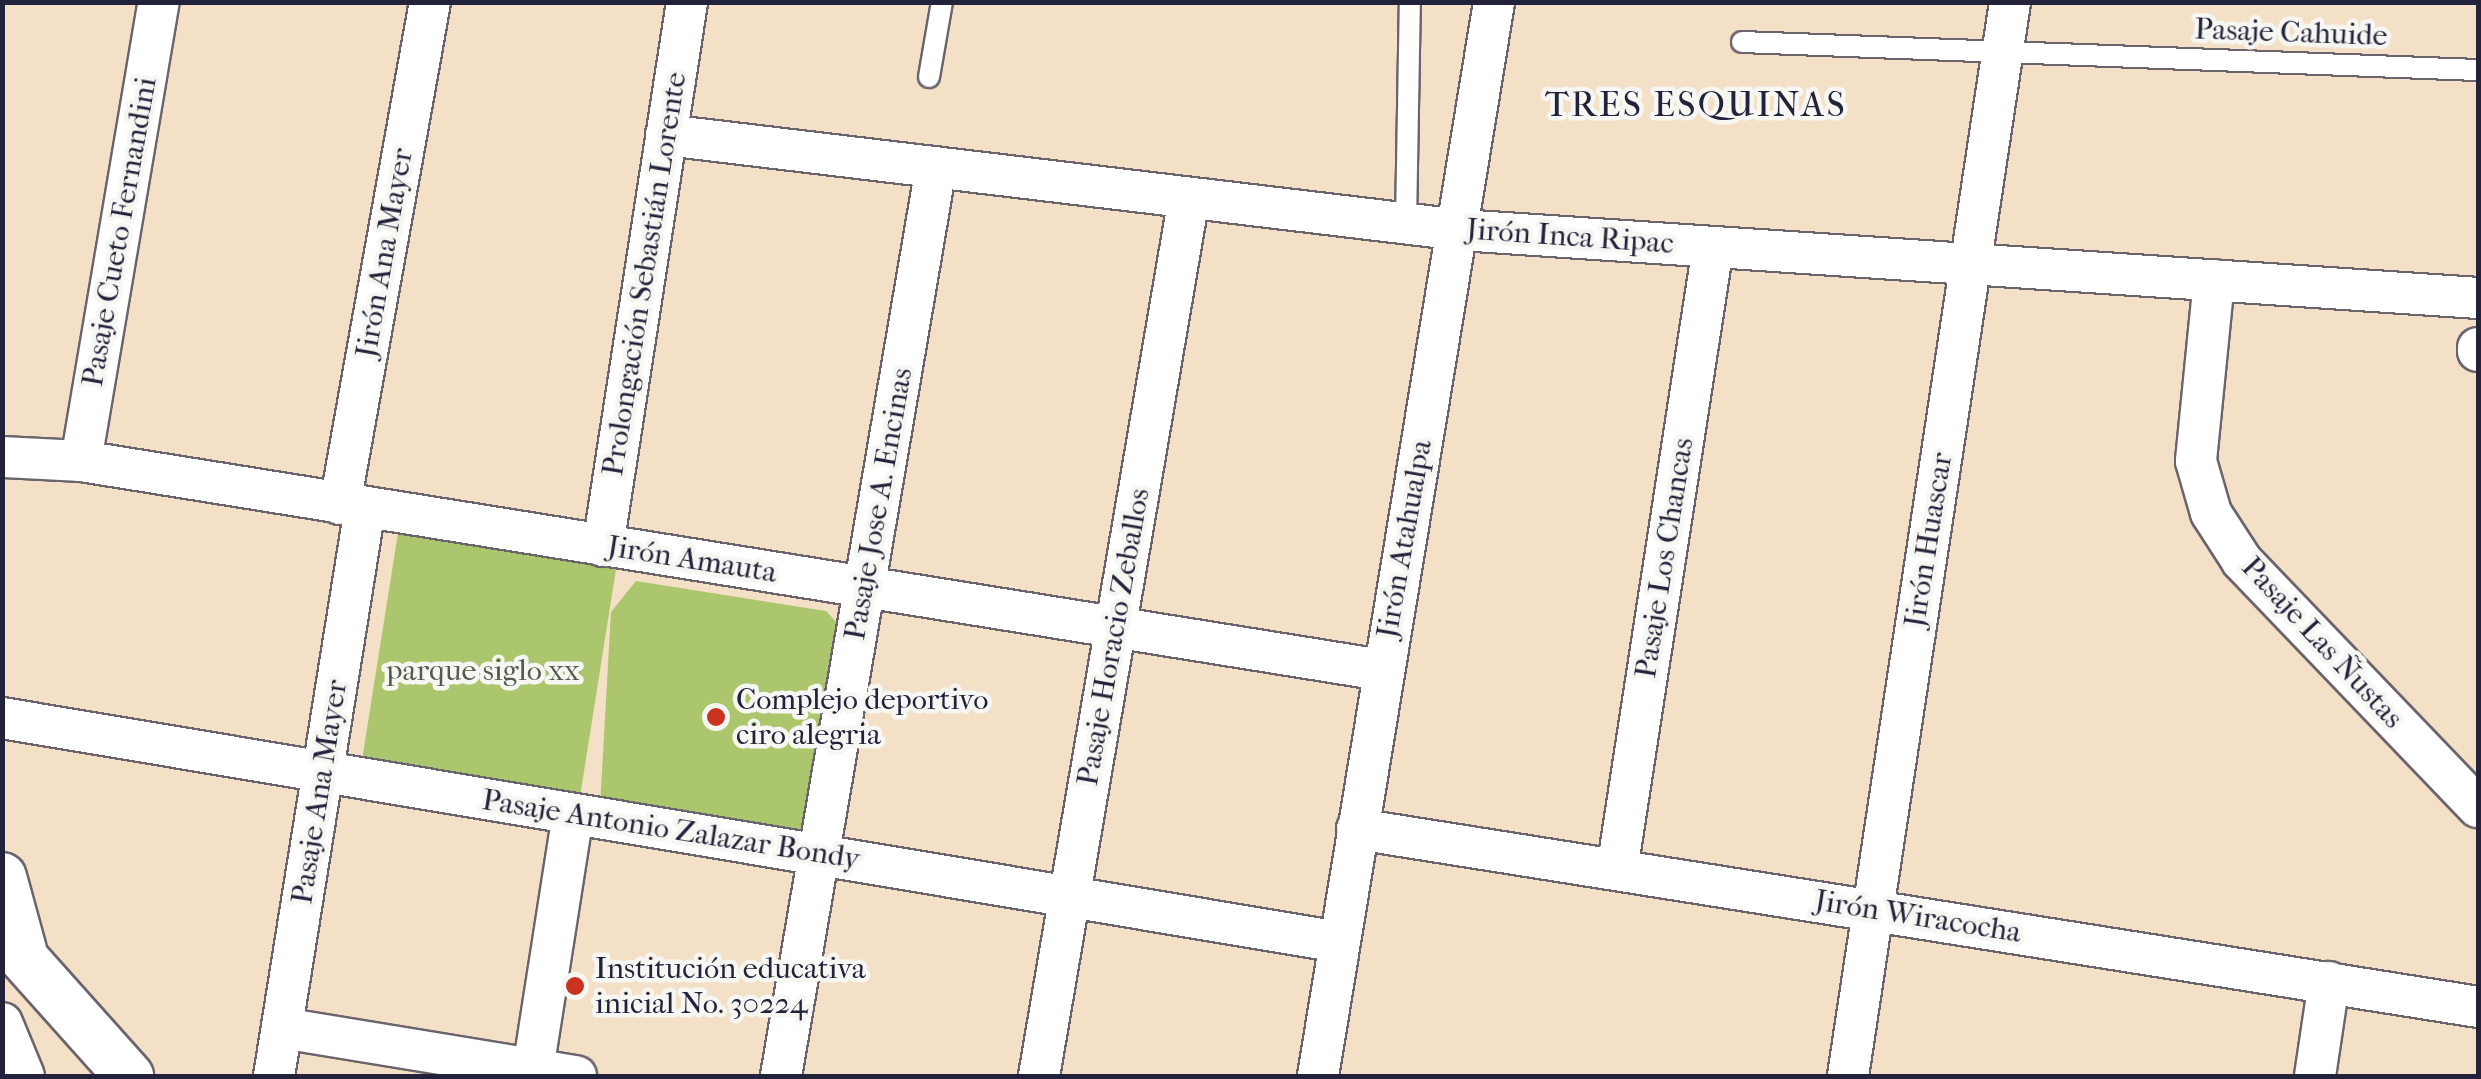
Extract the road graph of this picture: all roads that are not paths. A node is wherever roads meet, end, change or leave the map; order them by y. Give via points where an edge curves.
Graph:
1 (159, 2) edge
2 (430, 2) edge
3 (687, 2) edge
4 (942, 2) edge
5 (1410, 2) edge
6 (1494, 2) edge
7 (2010, 2) edge
8 (1742, 42) dead end
9 (2002, 52) junction
10 (2478, 70) edge
11 (929, 76) dead end
12 (666, 135) junction
13 (936, 167) junction
14 (1189, 198) junction
15 (1406, 224) junction
16 (1460, 230) junction
17 (1713, 247) junction
18 (1970, 264) junction
19 (2214, 280) junction
20 (2478, 298) edge
21 (2, 457) edge
22 (81, 461) junction
23 (353, 506) junction
24 (603, 546) junction
25 (864, 588) junction
26 (1115, 628) junction
27 (1382, 670) junction
28 (2, 718) edge
29 (323, 772) junction
30 (2478, 807) edge
31 (573, 814) junction
32 (1356, 829) junction
33 (819, 855) junction
34 (1617, 870) junction
35 (3, 880) edge
36 (1069, 897) junction
37 (1874, 910) junction
38 (12, 942) edge
39 (1339, 942) junction
40 (2329, 982) junction
41 (2478, 1006) edge
42 (282, 1028) junction
43 (533, 1073) edge
44 (129, 1076) edge
45 (274, 1076) edge
46 (576, 1076) edge
47 (781, 1076) edge
48 (1038, 1076) edge
49 (1318, 1076) edge
50 (1848, 1076) edge
51 (2314, 1076) edge

1 - 22 street, Pasaje Cueto Fernandini
2 - 23 street, Jirón Ana Mayer
3 - 12 street, Prolongación Sebastián Lorente
4 - 11 lane
5 - 15 lane
6 - 16 street, Jirón Atahualpa
7 - 9 street, Jirón Huascar
8 - 9 lane, Pasaje Cahuide
9 - 10 lane, Pasaje Cahuide
9 - 18 street, Jirón Huascar
12 - 13 street, Jirón Inca Ripac
12 - 24 street, Prolongación Sebastián Lorente
13 - 14 street, Jirón Inca Ripac
13 - 25 street, Pasaje Jose A. Encinas
14 - 15 street, Jirón Inca Ripac
14 - 26 street, Pasaje Horacio Zeballos
15 - 16 street, Jirón Inca Ripac
16 - 17 street, Jirón Inca Ripac
16 - 27 street, Jirón Atahualpa
17 - 18 street, Jirón Inca Ripac
17 - 34 street, Pasaje Los Chancas
18 - 19 street, Jirón Inca Ripac
18 - 37 street, Jirón Huascar
19 - 20 street, Jirón Inca Ripac
19 - 30 street, Pasaje Las Ñustas via 2196,461 2211,513 2242,561
21 - 22 street, Jirón Amauta
22 - 23 street, Jirón Amauta
23 - 24 street, Jirón Amauta
23 - 29 street, Pasaje Ana Mayer
24 - 25 street, Jirón Amauta
25 - 26 street, Jirón Amauta
25 - 33 street, Pasaje Jose A. Encinas
26 - 27 street, Jirón Amauta
26 - 36 street, Pasaje Horacio Zeballos
27 - 32 street, Jirón Atahualpa
28 - 29 street, Pasaje Antonio Zalazar Bondy
29 - 31 street, Pasaje Antonio Zalazar Bondy
29 - 42 street, Pasaje Ana Mayer
31 - 33 street, Pasaje Antonio Zalazar Bondy
31 - 43 street
32 - 34 street, Jirón Wiracocha
32 - 39 street, Jirón Atahualpa
33 - 36 street, Pasaje Antonio Zalazar Bondy
33 - 47 street, Pasaje Jose A. Encinas
34 - 37 street, Jirón Wiracocha
35 - 38 street
36 - 39 street, Pasaje Antonio Zalazar Bondy
36 - 48 street, Pasaje Horacio Zeballos
37 - 40 street, Jirón Wiracocha
37 - 50 street, Jirón Huascar
38 - 44 street
39 - 49 street, Jirón Atahualpa
40 - 41 street, Jirón Wiracocha
40 - 51 street
42 - 43 street
42 - 45 street, Pasaje Ana Mayer
43 - 46 street

